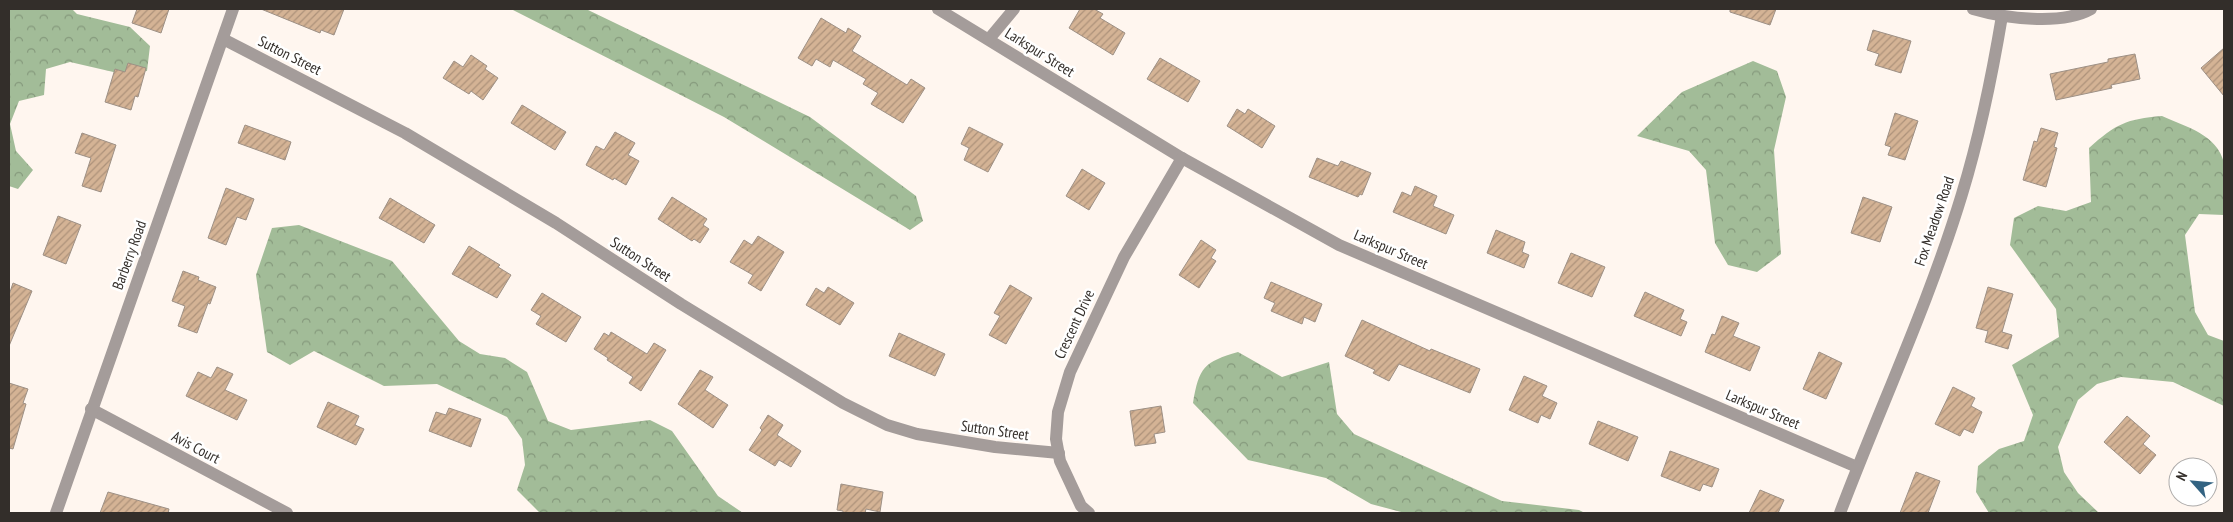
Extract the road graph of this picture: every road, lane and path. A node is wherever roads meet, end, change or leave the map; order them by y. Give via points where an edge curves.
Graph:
1 (233, 9) edge
2 (938, 9) edge
3 (1014, 9) edge
4 (1972, 9) edge
5 (2091, 9) edge
6 (2002, 16) junction
7 (223, 39) junction
8 (989, 39) junction
9 (1182, 158) junction
10 (91, 409) junction
11 (1059, 453) junction
12 (1857, 468) junction
13 (56, 513) edge
14 (286, 513) edge
15 (1089, 513) edge
16 (1840, 513) edge

1 - 7 street, Barberry Road
2 - 8 street, Larkspur Street
3 - 8 street
4 - 6 street
5 - 6 street via 2083,14 2048,18
6 - 12 street, Fox Meadow Road via 1987,103 1962,195 1901,364
7 - 10 street, Barberry Road
7 - 11 street, Sutton Street via 405,134 556,223 843,403 887,425 966,443
8 - 9 street, Larkspur Street
9 - 11 street, Crescent Drive via 1124,257 1070,372 1058,412 1056,439
9 - 12 street, Larkspur Street via 1339,245
10 - 13 street, Barberry Road
10 - 14 street, Avis Court
11 - 15 street, Crescent Drive via 1081,506
12 - 16 street, Fox Meadow Road

